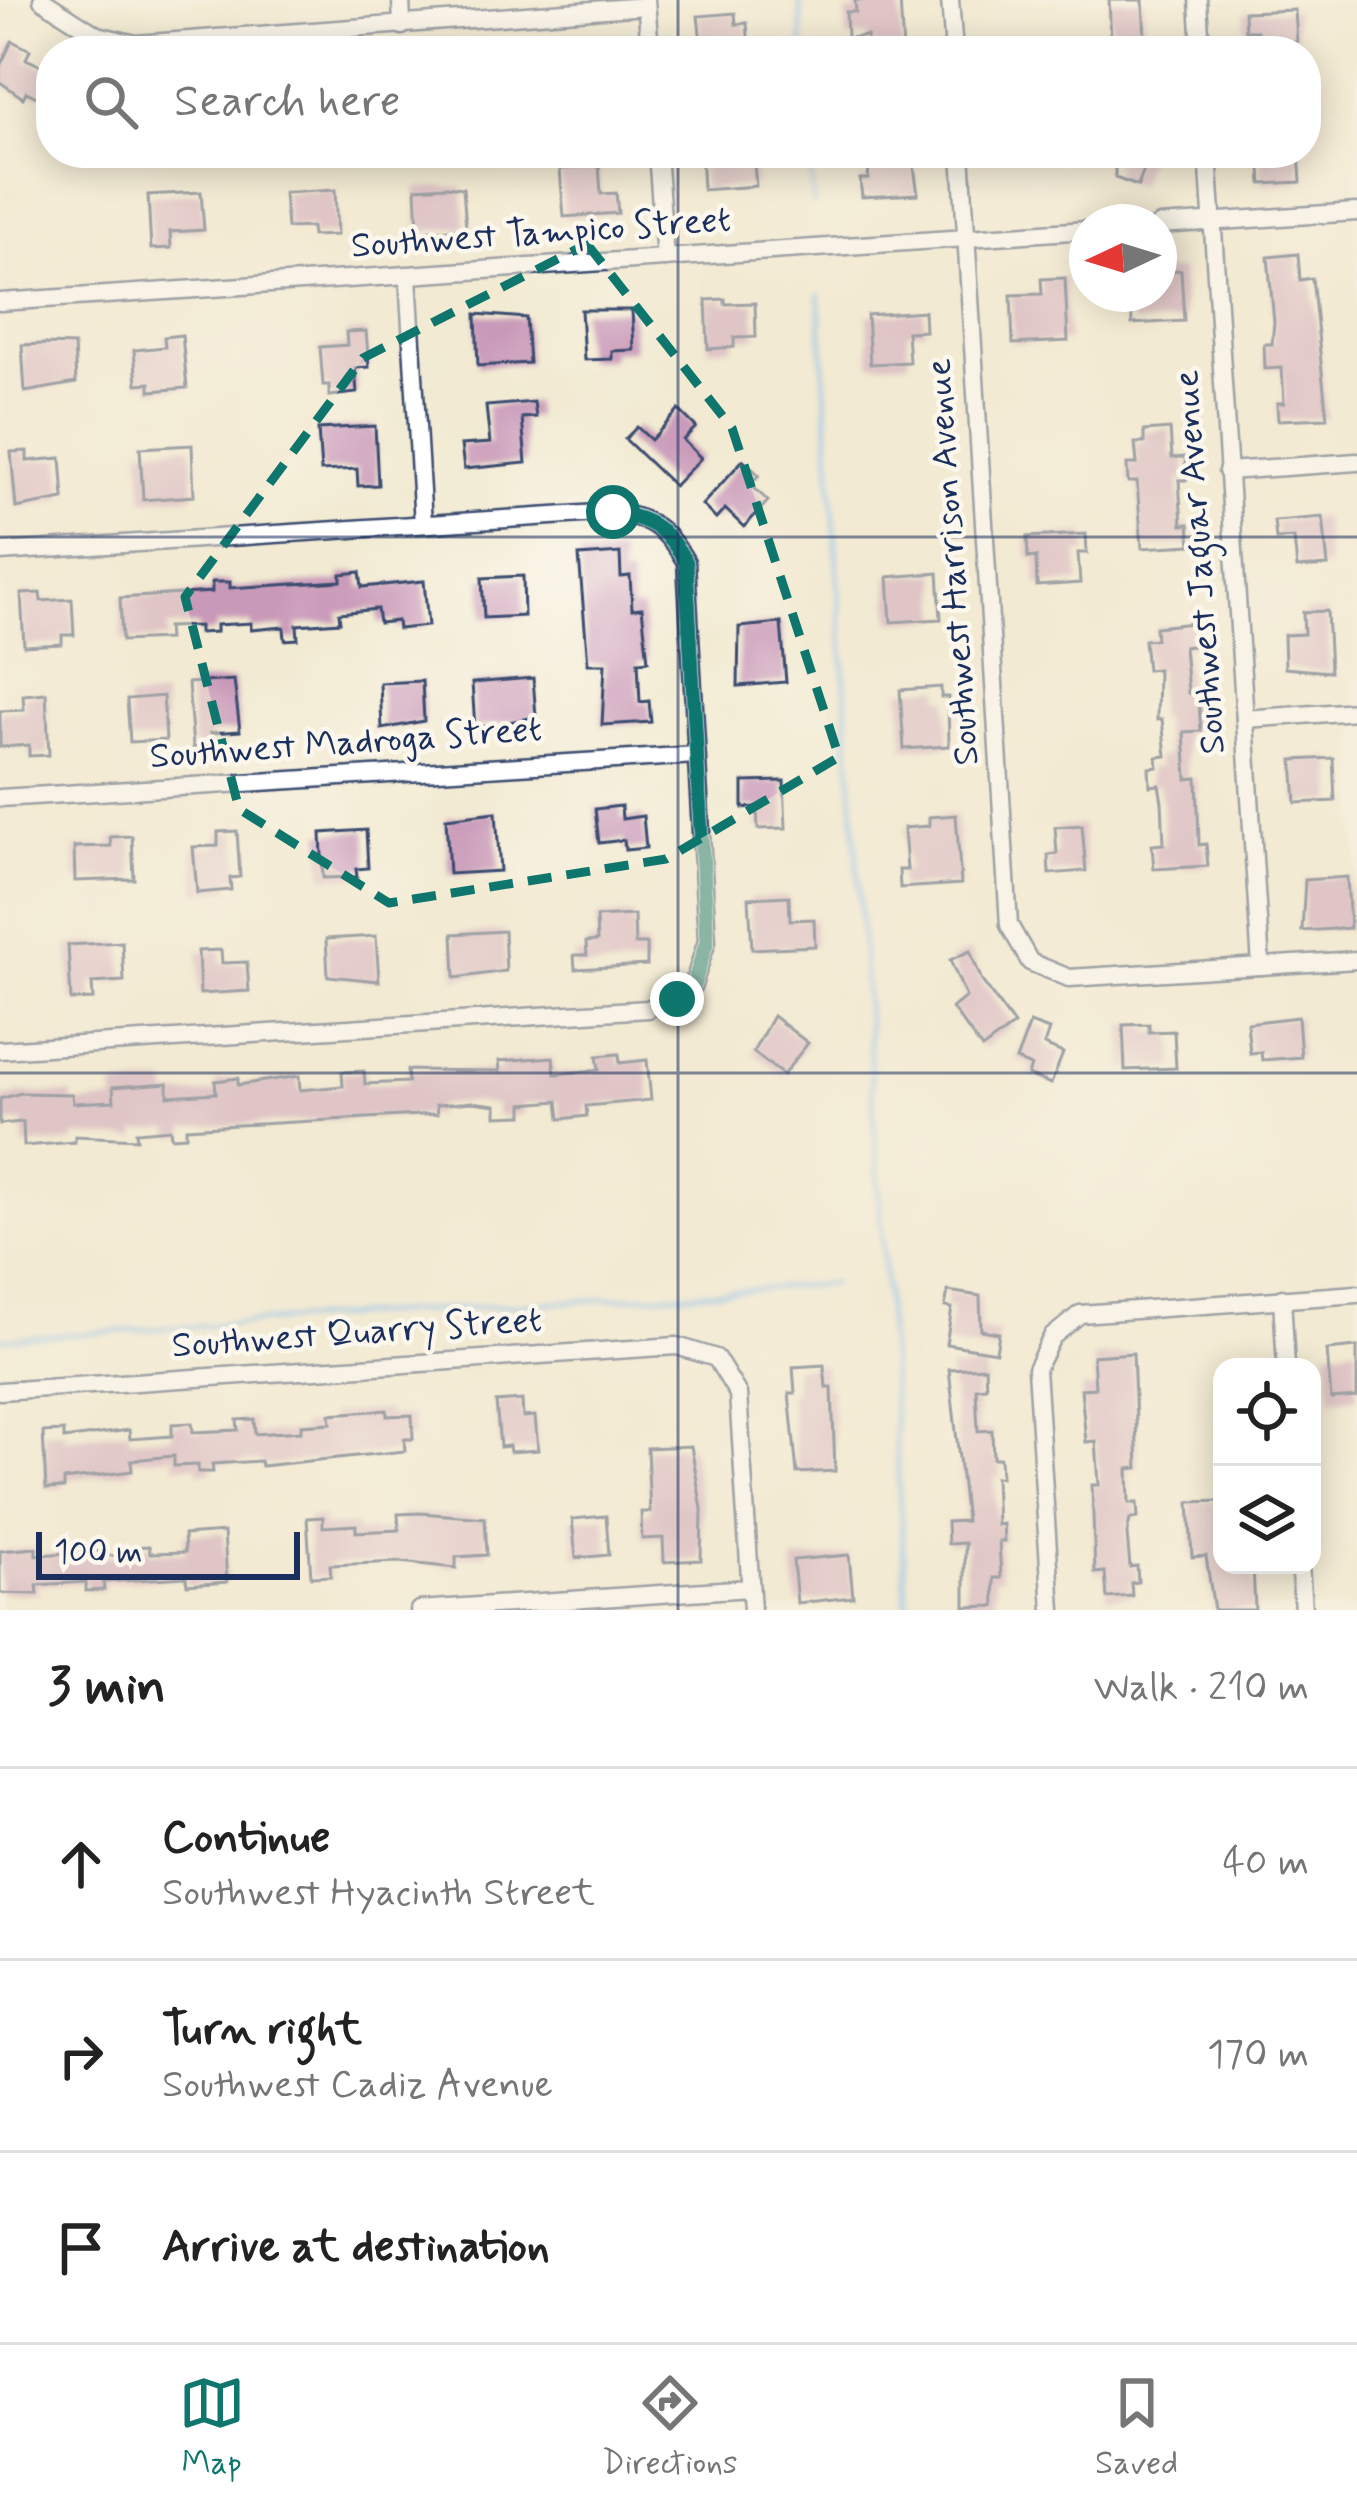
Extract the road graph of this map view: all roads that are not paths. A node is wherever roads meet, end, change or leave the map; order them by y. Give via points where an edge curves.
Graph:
1 (42, 0) edge
2 (400, 0) edge
3 (950, 0) edge
4 (1198, 0) edge
5 (646, 3) edge
6 (402, 26) junction
7 (102, 36) edge
8 (254, 36) edge
9 (649, 36) edge
10 (953, 36) edge
11 (1200, 36) edge
12 (658, 168) edge
13 (962, 168) edge
14 (1209, 168) edge
15 (1357, 212) edge
16 (1213, 221) junction
17 (1177, 224) edge
18 (1069, 231) edge
19 (967, 238) junction
20 (665, 258) junction
21 (409, 277) junction
22 (0, 302) edge
23 (1357, 462) edge
24 (1226, 471) junction
25 (423, 524) junction
26 (0, 551) edge
27 (1357, 711) edge
28 (1245, 719) junction
29 (697, 755) junction
30 (0, 799) edge
31 (1357, 959) edge
32 (1261, 966) junction
33 (0, 1050) edge
34 (1357, 1294) edge
35 (1282, 1298) junction
36 (1285, 1358) edge
37 (0, 1391) edge
38 (1301, 1574) edge
39 (750, 1588) junction
40 (419, 1610) edge
41 (752, 1610) edge
42 (1052, 1610) edge
43 (1303, 1610) edge

1 - 7 street
2 - 6 street
3 - 10 street
4 - 11 street
5 - 6 street
5 - 9 street
6 - 8 street
12 - 20 street
13 - 19 street, Southwest Harrison Avenue
14 - 16 street, Southwest Jaguar Avenue
15 - 16 street
16 - 17 street
16 - 24 street, Southwest Jaguar Avenue
18 - 19 street, Southwest Tampico Street
19 - 20 street, Southwest Tampico Street
19 - 32 street, Southwest Harrison Avenue via 1010,925 1030,962 1069,978
20 - 21 street, Southwest Tampico Street
21 - 22 street, Southwest Tampico Street
21 - 25 street
23 - 24 street
24 - 28 street, Southwest Jaguar Avenue
25 - 26 street
25 - 29 street via 613,512 668,531 686,562
27 - 28 street
28 - 32 street, Southwest Jaguar Avenue
29 - 30 street, Southwest Madroga Street
29 - 33 street via 707,941 693,986 677,999 648,1009
31 - 32 street
34 - 35 street
35 - 36 street
35 - 42 street via 1080,1314 1052,1336 1036,1369
37 - 39 street, Southwest Quarry Street via 677,1346 716,1358 738,1394
38 - 43 street
39 - 40 street
39 - 41 street

